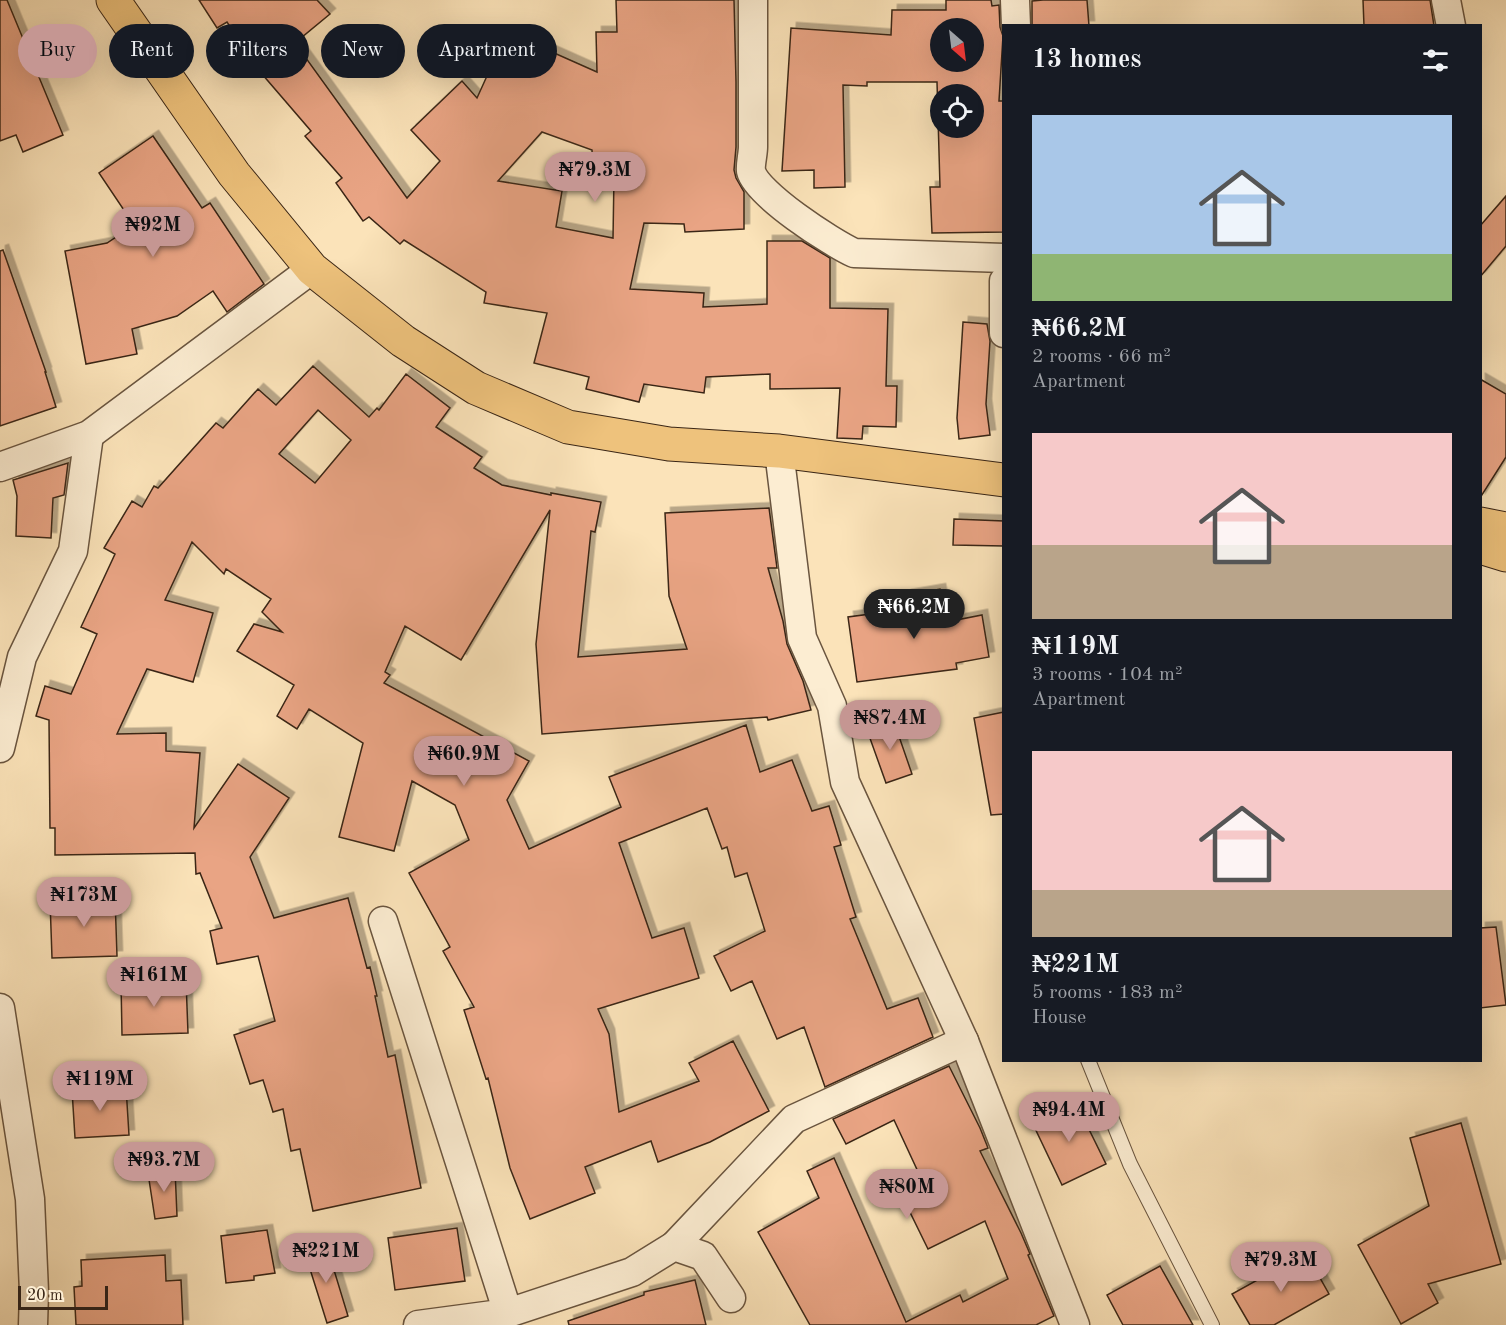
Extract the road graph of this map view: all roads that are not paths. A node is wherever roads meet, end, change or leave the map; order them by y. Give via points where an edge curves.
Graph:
1 (113, 0) edge
2 (753, 0) edge
3 (1015, 0) edge
4 (1446, 0) edge
5 (1016, 24) edge
6 (1450, 24) edge
7 (1002, 258) edge
8 (312, 269) junction
9 (89, 435) junction
10 (779, 451) junction
11 (0, 467) edge
12 (1002, 480) edge
13 (1482, 524) edge
14 (1506, 529) edge
15 (1482, 547) edge
16 (1506, 555) edge
17 (0, 748) edge
18 (383, 921) dead end
19 (0, 1008) edge
20 (964, 1041) junction
21 (1089, 1062) edge
22 (7, 1105) edge
23 (674, 1246) junction
24 (731, 1298) dead end
25 (508, 1313) junction
26 (33, 1325) edge
27 (418, 1325) edge
28 (1075, 1325) edge
29 (1212, 1325) edge

1 - 8 main road via 234,174
2 - 7 street via 751,172 766,193 833,244 854,254
3 - 5 street
4 - 6 street
8 - 9 street
8 - 10 main road via 403,341 476,388 568,427 669,444
9 - 11 street
9 - 17 street via 73,551 22,657
10 - 12 main road
10 - 20 street via 802,638 832,706 845,782
13 - 14 main road
15 - 16 main road
18 - 25 street
19 - 22 street
20 - 23 street via 794,1119
20 - 28 street
21 - 29 lane via 1130,1164
22 - 26 street via 30,1199
23 - 24 street via 703,1257
23 - 25 street via 632,1272
25 - 27 street

